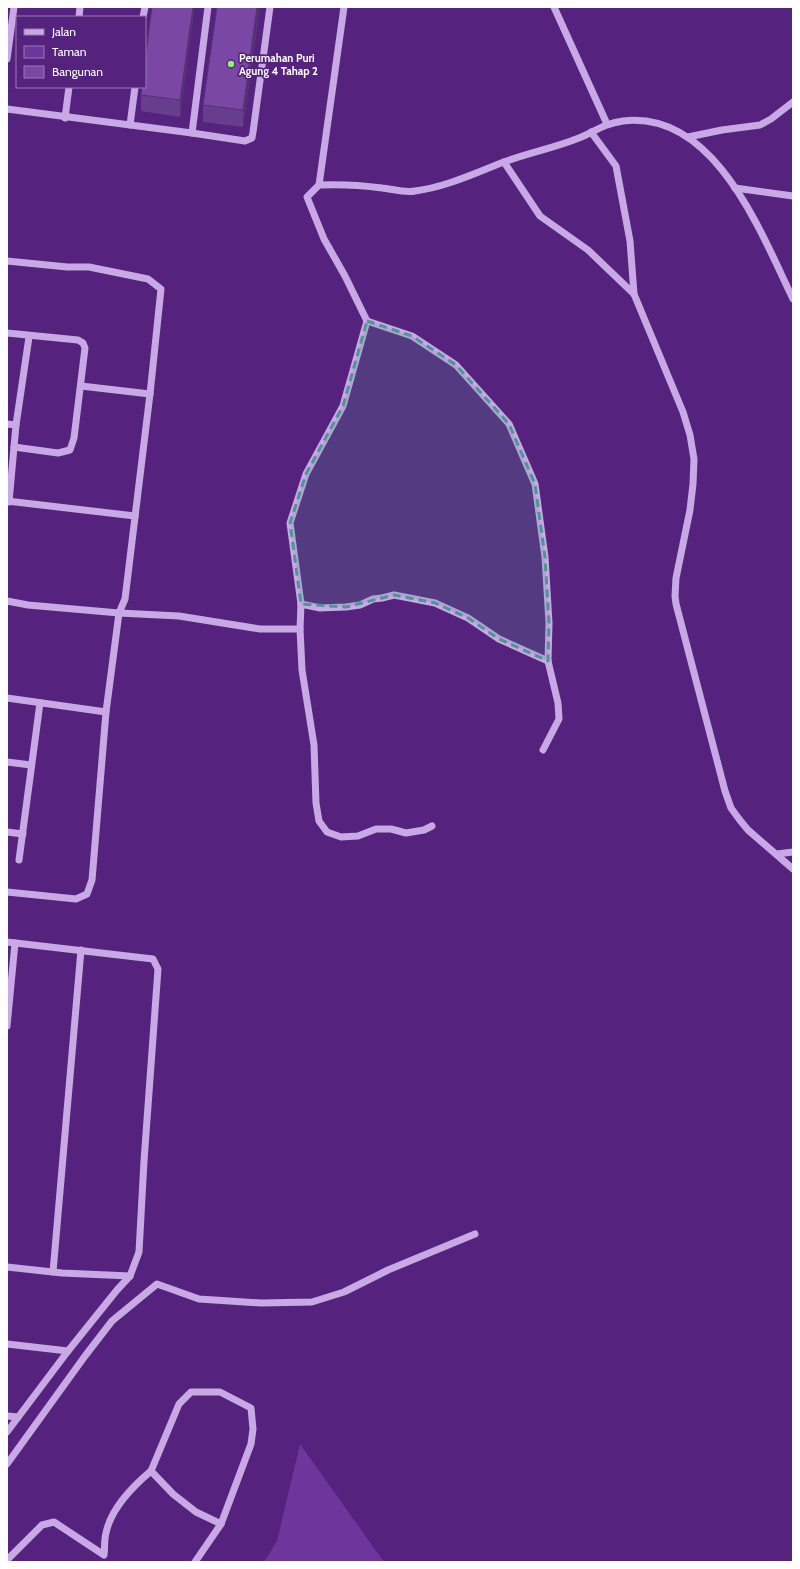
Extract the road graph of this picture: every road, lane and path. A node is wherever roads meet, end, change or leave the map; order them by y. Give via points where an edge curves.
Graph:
1 (14, 7) edge
2 (206, 7) edge
3 (270, 7) edge
4 (344, 7) edge
5 (554, 7) edge
6 (7, 59) edge
7 (69, 88) edge
8 (135, 88) edge
9 (793, 102) edge
10 (7, 109) edge
11 (65, 118) junction
12 (607, 124) junction
13 (130, 125) junction
14 (591, 132) junction
15 (192, 133) junction
16 (688, 137) junction
17 (504, 162) junction
18 (319, 185) junction
19 (735, 188) junction
20 (793, 196) edge
21 (7, 260) edge
22 (634, 294) junction
23 (793, 299) edge
24 (367, 321) junction
25 (7, 334) edge
26 (29, 337) junction
27 (81, 386) junction
28 (150, 394) junction
29 (7, 424) edge
30 (16, 425) junction
31 (14, 447) junction
32 (8, 501) edge
33 (135, 516) junction
34 (7, 601) edge
35 (301, 604) junction
36 (119, 613) junction
37 (300, 629) junction
38 (548, 661) junction
39 (7, 698) edge
40 (40, 703) junction
41 (106, 712) junction
42 (543, 750) dead end
43 (7, 762) edge
44 (31, 765) junction
45 (432, 826) dead end
46 (7, 832) edge
47 (23, 834) junction
48 (793, 852) edge
49 (777, 854) junction
50 (19, 860) dead end
51 (793, 869) edge
52 (7, 892) edge
53 (7, 942) edge
54 (15, 943) junction
55 (81, 950) junction
56 (7, 1026) edge
57 (475, 1234) dead end
58 (7, 1267) edge
59 (53, 1272) junction
60 (130, 1276) junction
61 (7, 1344) edge
62 (68, 1351) junction
63 (7, 1416) edge
64 (18, 1417) junction
65 (7, 1432) edge
66 (7, 1464) edge
67 (151, 1471) junction
68 (221, 1524) junction
69 (104, 1558) edge
70 (7, 1560) edge
71 (195, 1562) edge

1 - 6 street
2 - 15 street
3 - 15 street via 252,138 245,141
4 - 18 street
5 - 12 street
7 - 11 street
8 - 13 street
9 - 16 street via 771,120 760,125
10 - 11 street
11 - 13 street
12 - 14 street
12 - 16 street via 625,121 654,123 669,127
13 - 15 street
14 - 17 street
14 - 22 street via 616,166 630,241
16 - 19 street via 719,167
17 - 18 street via 443,185 414,192 345,184
17 - 22 street via 540,216 588,250
18 - 24 street via 307,197 324,238
19 - 20 street
19 - 23 street via 758,226
21 - 28 street via 89,267 148,279 161,289
22 - 49 street via 683,412 694,459 690,510 675,588 676,604 725,791 732,808 748,830
24 - 35 street via 343,406 306,474 290,523
24 - 38 street via 412,336 456,365 509,424 535,484 545,557 549,623
25 - 26 street
26 - 27 street via 78,340 83,343 85,348
26 - 30 street
27 - 28 street
27 - 31 street via 70,450 58,453
28 - 33 street
29 - 30 street
30 - 31 street
31 - 32 street
32 - 33 street
33 - 36 street via 125,598
34 - 36 street
35 - 37 street
35 - 38 street via 320,608 346,608 394,595 435,603 468,618 499,639
36 - 37 street via 162,614 260,629
36 - 41 street
37 - 45 street via 302,670 314,745 319,821 327,832 341,836 358,836 376,829 406,833
38 - 42 street via 558,702 559,719
39 - 40 street
40 - 41 street
40 - 44 street
41 - 52 street via 92,880 87,894 76,899
43 - 44 street
44 - 47 street
46 - 47 street
47 - 50 street
48 - 49 street
49 - 51 street
53 - 54 street
54 - 55 street
54 - 56 street
55 - 59 street
55 - 60 street via 153,959 158,969 139,1252
57 - 66 street via 388,1270 344,1292 312,1302 262,1303 199,1299 157,1284 112,1321
58 - 59 street
59 - 60 street
60 - 62 street
61 - 62 street
62 - 64 street
63 - 64 street
64 - 65 street
67 - 68 street via 173,1494 196,1512
67 - 68 street via 179,1404 191,1392 220,1392 251,1408 251,1444
67 - 69 street via 123,1499 114,1513 106,1533
68 - 71 street
69 - 70 street via 54,1522 42,1525

